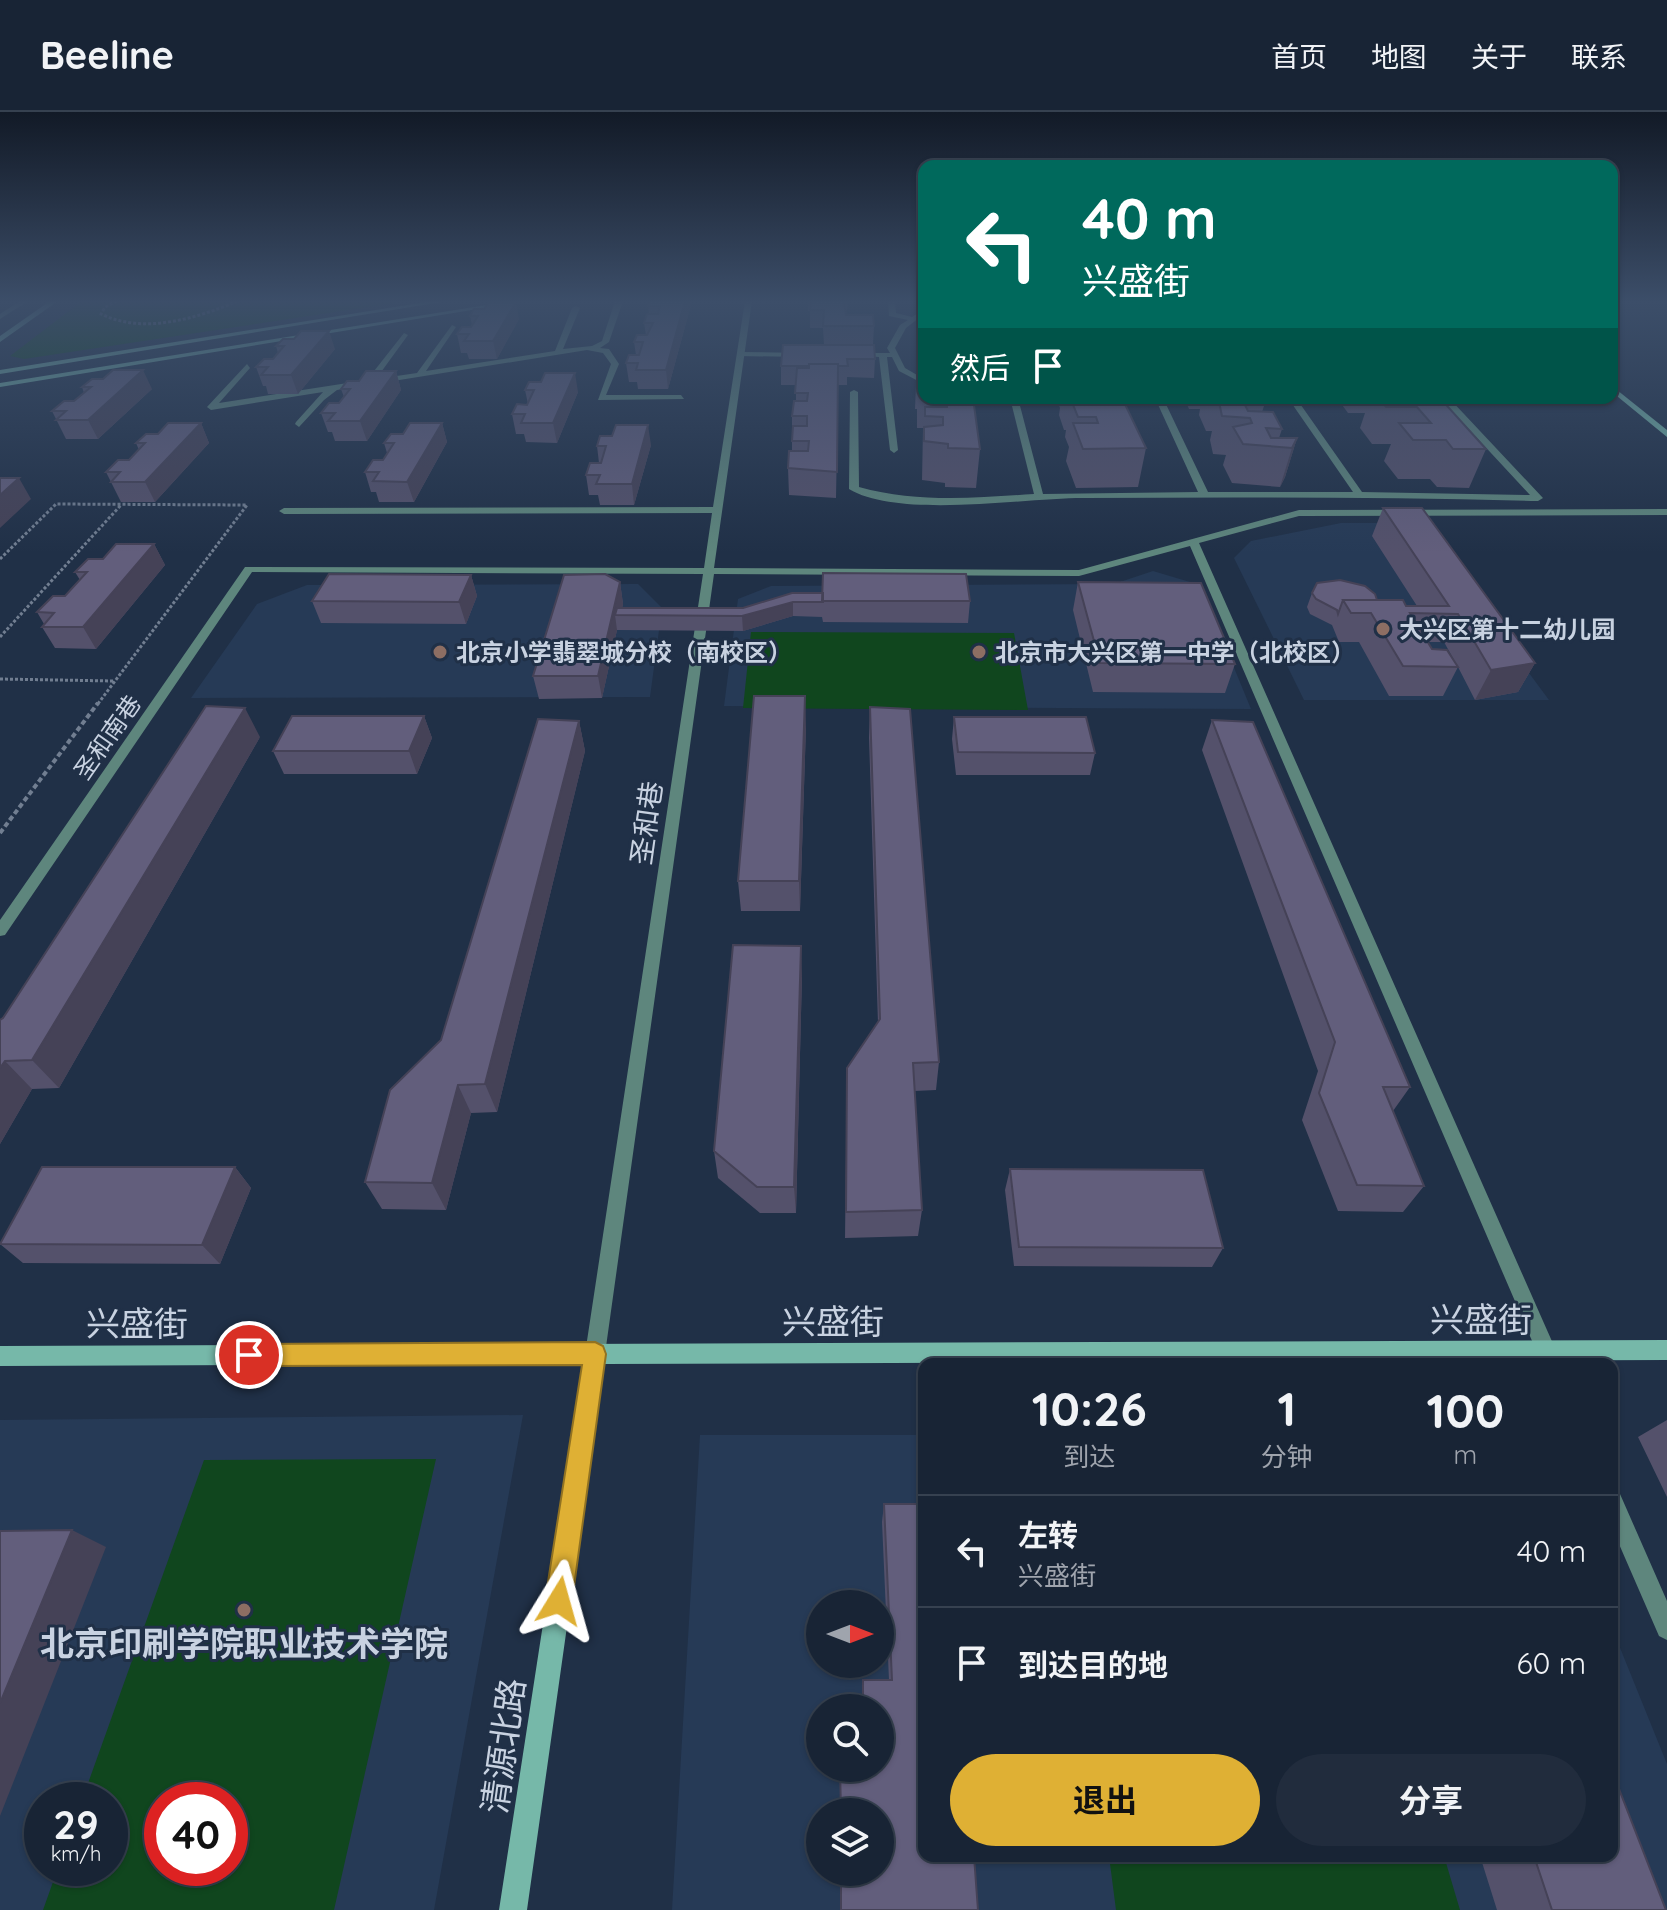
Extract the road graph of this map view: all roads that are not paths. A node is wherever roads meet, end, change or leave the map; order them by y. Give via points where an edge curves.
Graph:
1 (230, 385) edge
2 (353, 385) edge
3 (606, 385) edge
4 (737, 385) edge
5 (890, 385) edge
6 (335, 388) junction
7 (854, 392) dead end
8 (1618, 393) edge
9 (681, 397) dead end
10 (1016, 404) edge
11 (1162, 404) edge
12 (1296, 404) edge
13 (1450, 404) edge
14 (299, 424) dead end
15 (1667, 434) edge
16 (894, 450) dead end
17 (1204, 494) junction
18 (1359, 494) junction
19 (1039, 495) junction
20 (719, 510) junction
21 (284, 511) dead end
22 (1667, 512) edge
23 (1193, 542) junction
24 (708, 573) junction
25 (0, 931) edge
26 (1667, 1350) edge
27 (595, 1354) junction
28 (0, 1356) edge
29 (1549, 1357) edge
30 (1618, 1516) edge
31 (1667, 1628) edge
32 (513, 1910) edge

1 - 6 street via 211,407
2 - 6 street
3 - 9 street via 601,398
4 - 20 street, 圣和巷
5 - 16 street
6 - 14 street
7 - 19 street via 854,489 875,496 964,502
8 - 15 main road
10 - 19 street
11 - 17 street
12 - 18 street
13 - 18 street via 1538,498
17 - 18 street
17 - 19 street
20 - 21 street
20 - 24 street, 圣和巷
22 - 23 street via 1299,513
23 - 24 street via 1079,573
23 - 29 street
24 - 25 street, 圣和南巷 via 249,569
24 - 27 street, 圣和巷
26 - 29 main road, 兴盛街
27 - 28 main road, 兴盛街
27 - 29 main road, 兴盛街
27 - 32 main road, 清源北路
30 - 31 street

